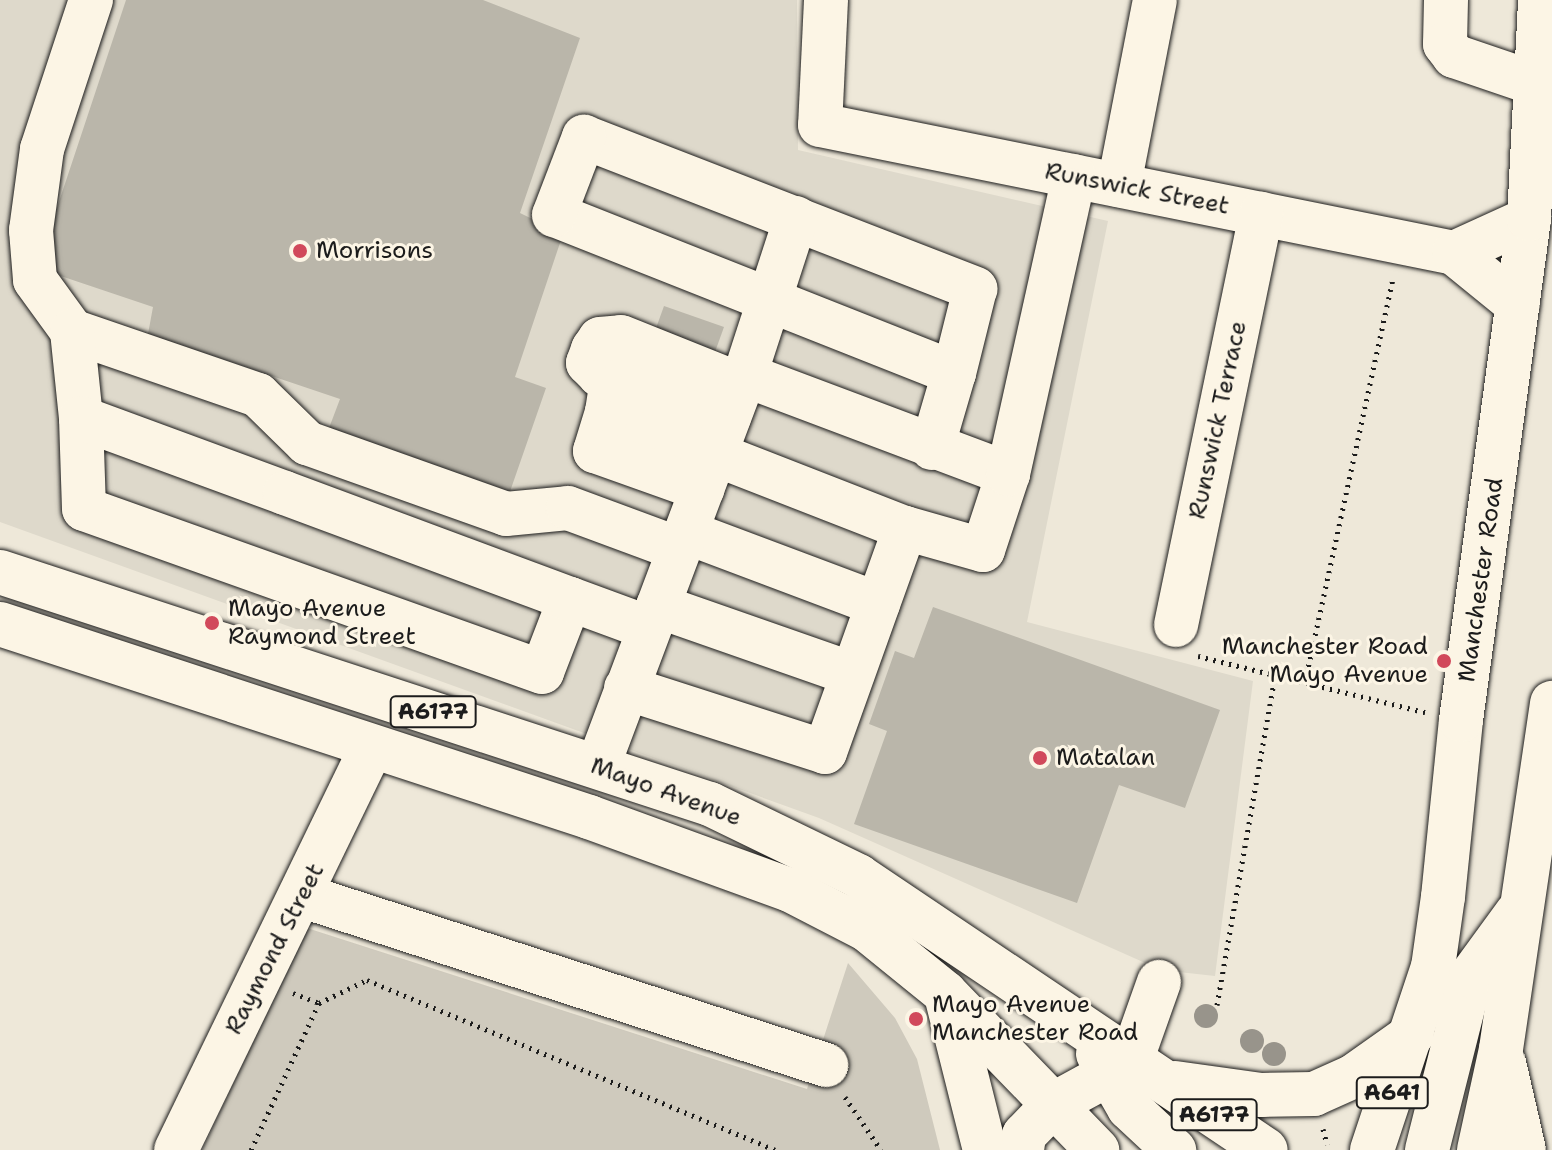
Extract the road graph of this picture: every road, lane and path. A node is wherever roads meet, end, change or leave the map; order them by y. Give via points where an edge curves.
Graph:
1 (91, 0) edge
2 (826, 0) edge
3 (1155, 0) edge
4 (1446, 0) edge
5 (1540, 0) edge
6 (1539, 85) junction
7 (1074, 176) junction
8 (1119, 185) junction
9 (1261, 214) junction
10 (796, 218) junction
11 (1529, 219) junction
12 (1401, 242) junction
13 (1454, 253) junction
14 (770, 297) junction
15 (1518, 305) junction
16 (72, 331) junction
17 (954, 373) junction
18 (81, 418) junction
19 (726, 424) junction
20 (932, 448) junction
21 (1008, 474) junction
22 (905, 528) junction
23 (682, 540) junction
24 (0, 572) edge
25 (570, 599) junction
26 (878, 604) junction
27 (654, 617) junction
28 (0, 624) edge
29 (1176, 625) joint
30 (852, 674) junction
31 (1275, 675) junction
32 (1305, 682) junction
33 (626, 688) junction
34 (1552, 703) edge
35 (1461, 720) junction
36 (371, 748) junction
37 (598, 766) junction
38 (303, 896) junction
39 (1520, 908) junction
40 (1159, 982) dead end
41 (945, 993) junction
42 (1217, 1005) dead end
43 (1412, 1035) junction
44 (1501, 1049) junction
45 (826, 1065) joint
46 (1136, 1072) junction
47 (1054, 1104) junction
48 (176, 1150) edge
49 (251, 1150) edge
50 (775, 1150) edge
51 (881, 1150) edge
52 (985, 1150) edge
53 (1022, 1150) edge
54 (1097, 1150) edge
55 (1174, 1150) edge
56 (1266, 1150) edge
57 (1372, 1150) edge
58 (1427, 1150) edge
59 (1479, 1150) edge
60 (1524, 1150) edge

1 - 16 main road via 42,149 31,230 35,280
2 - 7 main road, Runswick Street via 820,125
3 - 8 main road
4 - 6 main road via 1445,44 1454,56
5 - 6 main road, Manchester Road / A641
6 - 11 main road, Manchester Road / A641
7 - 8 main road, Runswick Street
7 - 21 main road
8 - 9 main road, Runswick Street
9 - 12 main road, Runswick Street
9 - 29 main road, Runswick Terrace
10 - 14 main road
10 - 14 main road via 584,137 554,215
10 - 17 main road via 975,289
11 - 13 main road
11 - 15 main road, Manchester Road / A641
12 - 13 main road, Runswick Street
12 - 32 path
13 - 15 main road, Runswick Street
14 - 17 main road
14 - 19 main road
15 - 35 main road, Manchester Road / A641
16 - 18 main road
16 - 23 main road via 258,395 307,443 506,514 568,508
17 - 20 main road
18 - 25 main road
18 - 25 main road via 84,509 542,672
19 - 19 main road via 621,337 600,339 588,363 610,396
19 - 20 main road
19 - 22 main road
19 - 23 main road
20 - 21 main road
21 - 22 main road via 983,550
22 - 26 main road
23 - 26 main road
23 - 27 main road
24 - 37 main road, Mayo Avenue / A6177
25 - 27 main road
26 - 30 main road
27 - 30 main road
27 - 33 main road
28 - 36 main road, Mayo Avenue / A6177
29 - 31 path via 1171,649
30 - 33 main road via 825,752
31 - 32 path
31 - 42 path
32 - 35 path
33 - 37 main road
34 - 39 main road
35 - 43 main road, Manchester Road / A641 via 1433,967
36 - 38 main road, Raymond Street
36 - 41 main road, Mayo Avenue / A6177 via 618,827 790,890 866,929
37 - 46 main road, Mayo Avenue / A6177 via 710,804 858,876 1087,1030
38 - 45 main road
38 - 48 main road, Raymond Street
39 - 44 main road
39 - 58 main road via 1471,976
40 - 46 main road
41 - 47 main road, Mayo Avenue / A6177
41 - 52 main road
43 - 46 main road via 1354,1076 1314,1094 1261,1095
43 - 57 main road, Manchester Road / A641
44 - 59 main road
44 - 60 main road
45 - 51 path
46 - 47 main road
46 - 55 main road via 1129,1108
46 - 56 main road, A6177
47 - 53 main road via 1024,1135
47 - 54 main road, Mayo Avenue / A6177
49 - 50 path via 319,1003 367,980

